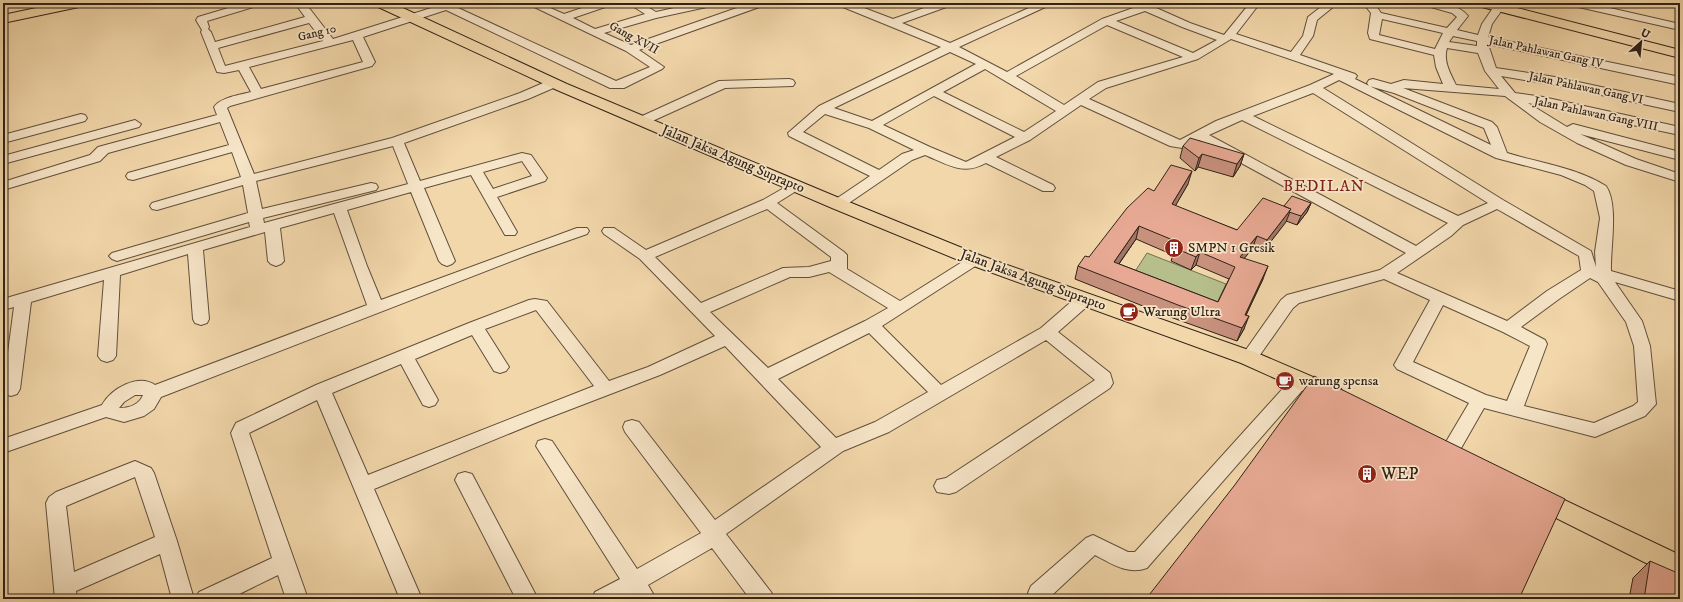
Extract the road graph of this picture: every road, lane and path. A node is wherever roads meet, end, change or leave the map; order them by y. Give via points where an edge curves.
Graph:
1 (79, 3) edge
2 (256, 3) edge
3 (381, 3) edge
4 (531, 3) edge
5 (607, 3) edge
6 (633, 3) edge
7 (712, 3) edge
8 (761, 3) edge
9 (842, 3) edge
10 (948, 3) edge
11 (1049, 3) edge
12 (1255, 3) edge
13 (1333, 3) edge
14 (1368, 3) edge
15 (1428, 3) edge
16 (1483, 3) edge
17 (1574, 3) edge
18 (452, 5) edge
19 (1140, 5) edge
20 (302, 6) dead end
21 (686, 6) edge
22 (1452, 6) edge
23 (229, 7) edge
24 (1499, 7) junction
25 (1377, 15) junction
26 (654, 16) junction
27 (1463, 16) junction
28 (563, 18) junction
29 (3, 19) edge
30 (311, 19) junction
31 (414, 19) junction
32 (1106, 21) junction
33 (893, 23) junction
34 (1487, 24) junction
35 (1680, 27) edge
36 (596, 32) junction
37 (1449, 32) junction
38 (357, 37) junction
39 (1227, 37) junction
40 (330, 43) junction
41 (1483, 45) junction
42 (212, 46) junction
43 (949, 48) junction
44 (1440, 48) junction
45 (630, 49) junction
46 (1680, 54) edge
47 (1194, 57) junction
48 (1293, 57) junction
49 (985, 64) junction
50 (243, 66) junction
51 (1491, 71) junction
52 (1342, 75) junction
53 (1008, 76) junction
54 (1680, 81) edge
55 (789, 83) dead end
56 (558, 85) junction
57 (1314, 88) junction
58 (1391, 88) junction
59 (1452, 89) junction
60 (935, 92) junction
61 (258, 94) junction
62 (1510, 95) junction
63 (1080, 100) junction
64 (1680, 108) edge
65 (823, 109) junction
66 (1065, 111) junction
67 (1244, 116) junction
68 (225, 117) junction
69 (81, 118) dead end
70 (644, 120) junction
71 (135, 124) dead end
72 (873, 125) junction
73 (1553, 125) junction
74 (1680, 131) edge
75 (1198, 134) junction
76 (1025, 137) junction
77 (3, 139) edge
78 (399, 144) junction
79 (236, 147) junction
80 (925, 150) junction
81 (1502, 155) junction
82 (1680, 156) edge
83 (987, 158) junction
84 (3, 160) edge
85 (475, 170) junction
86 (133, 176) dead end
87 (880, 176) junction
88 (1680, 178) edge
89 (250, 182) junction
90 (413, 182) junction
91 (796, 185) junction
92 (3, 186) edge
93 (1048, 188) dead end
94 (488, 195) junction
95 (768, 203) junction
96 (1498, 203) junction
97 (838, 204) junction
98 (157, 206) dead end
99 (339, 207) junction
100 (257, 222) junction
101 (1458, 222) junction
102 (272, 225) junction
103 (582, 231) dead end
104 (609, 231) dead end
105 (510, 232) dead end
106 (195, 247) junction
107 (1417, 253) junction
108 (645, 256) junction
109 (975, 260) junction
110 (276, 261) dead end
111 (447, 261) dead end
112 (114, 264) junction
113 (839, 271) junction
114 (1384, 274) junction
115 (1599, 275) junction
116 (1680, 296) edge
117 (1439, 297) junction
118 (22, 299) junction
119 (1085, 299) junction
120 (3, 305) edge
121 (376, 307) junction
122 (900, 308) junction
123 (699, 310) junction
124 (201, 319) dead end
125 (871, 325) junction
126 (475, 327) junction
127 (1509, 328) junction
128 (1046, 332) junction
129 (727, 338) junction
130 (107, 356) dead end
131 (405, 356) junction
132 (1249, 358) junction
133 (500, 367) dead end
134 (766, 377) junction
135 (1300, 380) junction
136 (10, 389) dead end
137 (606, 389) junction
138 (322, 390) junction
139 (939, 393) junction
140 (429, 400) dead end
141 (1480, 400) junction
142 (1350, 404) edge
143 (1513, 410) junction
144 (632, 427) dead end
145 (3, 446) edge
146 (545, 446) dead end
147 (836, 446) junction
148 (1449, 452) edge
149 (465, 480) dead end
150 (362, 485) junction
151 (944, 486) dead end
152 (1524, 490) edge
153 (714, 534) junction
154 (168, 541) junction
155 (285, 562) junction
156 (1680, 568) edge
157 (634, 582) junction
158 (66, 592) edge
159 (183, 599) edge
160 (207, 599) edge
161 (297, 599) edge
162 (411, 599) edge
163 (527, 599) edge
164 (603, 599) edge
165 (645, 599) edge
166 (763, 599) edge
167 (1041, 599) edge

1 - 29 main road
2 - 23 street, Gang 10
3 - 31 main road, Jalan Jaksa Agung Suprapto
4 - 28 street, Gang XVII
5 - 28 street
6 - 26 street
7 - 21 street
8 - 45 street
9 - 33 street
10 - 33 street
11 - 43 street
12 - 39 street
13 - 48 street via 1312,19 1308,36
14 - 25 street via 1376,8
15 - 22 street
16 - 24 main road
17 - 35 street
18 - 31 street, Gang 10
18 - 45 street, Gang XVII via 614,85 620,85 657,68
19 - 32 street
19 - 39 street via 1186,25
20 - 30 street
21 - 26 street
22 - 27 street
23 - 42 street, Gang 10 via 201,20
24 - 34 street
24 - 46 main road
25 - 37 street
25 - 44 street via 1372,33 1374,37
26 - 36 street
27 - 34 street
27 - 37 street
28 - 36 street, Gang XVII
30 - 40 street
30 - 42 street
31 - 38 street, Gang 10
31 - 56 main road, Jalan Jaksa Agung Suprapto
32 - 47 street
32 - 53 street
33 - 43 street
34 - 41 street
36 - 45 street, Gang XVII
37 - 41 street
37 - 44 street
38 - 40 street, Gang 10
38 - 61 street via 368,64
39 - 47 street
39 - 48 street
40 - 50 street, Gang 10
41 - 44 street
41 - 51 street
41 - 54 street, Jalan Pahlawan Gang IV
42 - 50 street, Gang 10 via 221,70
43 - 49 street
43 - 65 street
44 - 59 street via 1440,66
47 - 63 street via 1102,85
48 - 52 street
49 - 53 street
49 - 60 street
50 - 61 street
51 - 62 street
51 - 64 street, Jalan Pahlawan Gang VI via 1555,80
52 - 57 street
52 - 58 street
52 - 81 street
53 - 66 street
55 - 70 street via 723,84
56 - 70 main road, Jalan Jaksa Agung Suprapto
56 - 78 street via 529,101
57 - 67 street
57 - 96 street
58 - 59 street, Jalan Pahlawan Gang VIII via 1404,84
58 - 81 street via 1488,125
59 - 62 street, Jalan Pahlawan Gang VIII
60 - 72 street
60 - 76 street
61 - 68 street via 222,104 220,107
62 - 73 street
62 - 74 street, Jalan Pahlawan Gang VIII
63 - 66 street
63 - 75 street via 1175,144 1182,144
65 - 72 street
65 - 87 street via 794,133
66 - 76 street
67 - 75 street
67 - 101 street
68 - 79 street
68 - 92 street via 103,150 95,158
69 - 77 street
70 - 91 main road, Jalan Jaksa Agung Suprapto
71 - 84 street
72 - 80 street
73 - 82 street via 1596,133
73 - 88 street via 1631,162
75 - 107 street
76 - 83 street
78 - 89 street
78 - 90 street
79 - 86 street
79 - 89 street
80 - 83 street via 967,166
80 - 87 street via 907,158
81 - 115 street via 1576,176 1601,189 1607,218
83 - 93 street
85 - 90 street
85 - 94 street
85 - 94 street via 523,157 540,178
87 - 97 street
89 - 98 street
89 - 100 street
90 - 99 street
90 - 100 street
90 - 111 street
91 - 95 street
91 - 97 main road, Jalan Jaksa Agung Suprapto
94 - 105 street
95 - 108 street
95 - 113 street via 839,255
96 - 101 street
96 - 115 street via 1585,253
97 - 109 main road, Jalan Jaksa Agung Suprapto
99 - 102 street
99 - 121 street
100 - 102 street
100 - 106 street
100 - 112 street
101 - 107 street
102 - 110 street
103 - 121 street
104 - 108 street
106 - 112 street
106 - 124 street
107 - 114 street
108 - 123 street
109 - 119 main road, Jalan Jaksa Agung Suprapto
109 - 122 street
112 - 118 street
112 - 130 street
113 - 122 street
113 - 123 street via 829,266 809,272 788,272
114 - 117 street
114 - 132 street via 1293,300 1287,304
115 - 116 street
115 - 127 street via 1553,295
115 - 143 street via 1634,321 1642,346 1647,404 1639,411 1595,430
117 - 127 street
117 - 141 street via 1403,365
118 - 120 street
118 - 136 street
119 - 128 street
119 - 132 main road, Jalan Jaksa Agung Suprapto
121 - 145 street via 153,393 149,402 138,411 123,415 113,413 110,409
122 - 125 street
123 - 129 street
125 - 134 street
125 - 139 street
126 - 131 street
126 - 133 street
126 - 137 street via 541,304
127 - 143 street via 1540,346
128 - 139 street
128 - 151 street via 1104,378 1104,383 949,486
129 - 134 street
129 - 137 street via 654,371
131 - 138 street
131 - 140 street
132 - 135 main road, Jalan Jaksa Agung Suprapto
134 - 147 street via 830,444
135 - 142 main road, Jalan Jaksa Agung Suprapto
135 - 167 street via 1140,562 1126,561 1093,544 1039,593
137 - 150 street
138 - 150 street
138 - 155 street via 240,430
139 - 147 street via 882,426
141 - 143 street
141 - 148 street
144 - 153 street
146 - 157 street
147 - 153 street
149 - 163 street
150 - 162 street
152 - 156 main road
153 - 157 street
153 - 166 street
154 - 158 street
154 - 158 street via 144,473 140,470 135,469 62,498 56,503
154 - 159 street
155 - 160 street
155 - 161 street
157 - 164 street
157 - 165 street

